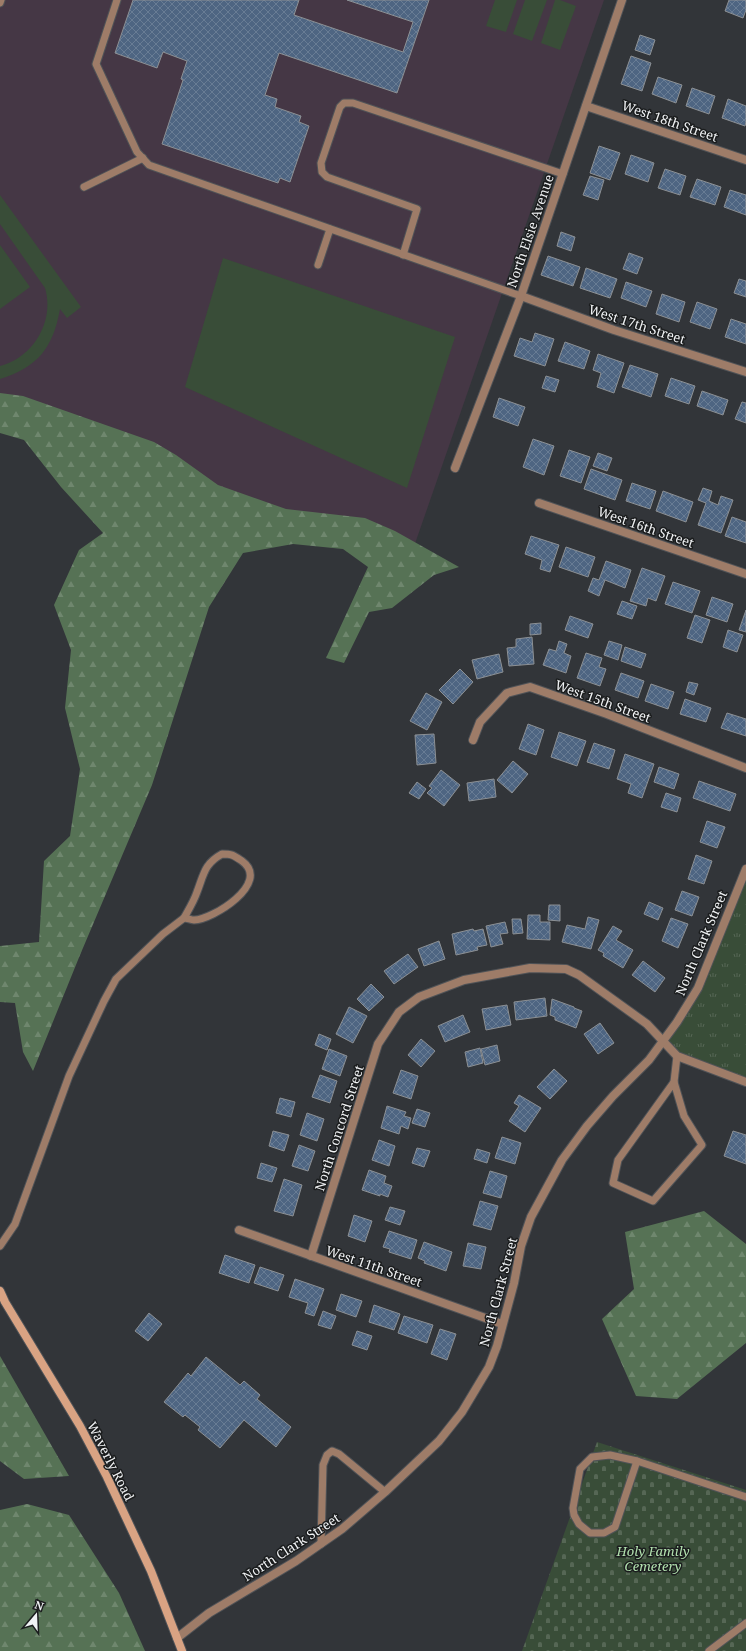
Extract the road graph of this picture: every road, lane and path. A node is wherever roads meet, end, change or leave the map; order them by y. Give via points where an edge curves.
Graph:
1 (117, 0) edge
2 (622, 0) edge
3 (586, 106) junction
4 (143, 158) junction
5 (746, 160) edge
6 (563, 174) junction
7 (84, 187) dead end
8 (330, 229) junction
9 (403, 254) junction
10 (318, 265) dead end
11 (521, 296) junction
12 (746, 372) edge
13 (455, 468) dead end
14 (539, 503) dead end
15 (746, 574) edge
16 (473, 740) dead end
17 (746, 768) edge
18 (746, 869) edge
19 (184, 918) junction
20 (664, 1041) junction
21 (677, 1056) junction
22 (674, 1082) junction
23 (746, 1082) edge
24 (239, 1230) dead end
25 (0, 1246) edge
26 (311, 1256) junction
27 (0, 1291) edge
28 (502, 1324) junction
29 (636, 1461) junction
30 (385, 1492) junction
31 (746, 1497) edge
32 (322, 1544) junction
33 (746, 1623) edge
34 (177, 1638) junction
35 (182, 1651) edge
36 (709, 1651) edge

1 - 4 lane via 96,64 136,152
2 - 3 street, North Elsie Avenue
3 - 5 street, West 18th Street
3 - 6 street, North Elsie Avenue
4 - 7 lane
4 - 8 lane via 148,165
6 - 9 lane via 353,103 344,103 340,107 321,163 322,172 328,177 417,208
6 - 11 street, North Elsie Avenue
8 - 9 lane
8 - 10 lane
9 - 11 lane
11 - 12 street, West 17th Street via 614,330
11 - 13 street, North Elsie Avenue
14 - 15 street, West 16th Street
16 - 17 street, West 15th Street via 480,722 507,693 530,687
18 - 20 street, North Clark Street via 698,988
19 - 19 lane via 197,894 206,868 214,859 222,854 231,854 244,863 250,873 249,884 244,892 218,911 194,920
19 - 25 lane via 116,979 70,1076 15,1224
20 - 21 street, North Concord Street
20 - 26 street, North Concord Street via 616,1000 566,969 530,968 464,980 419,997 399,1012 378,1044
20 - 28 street, North Clark Street via 587,1126 562,1160 531,1217 521,1246
21 - 22 lane
21 - 23 street
22 - 22 lane via 618,1160 613,1183 653,1201 702,1145 684,1116
24 - 26 street, West 11th Street
26 - 28 street, West 11th Street
27 - 34 street, Waverly Road via 80,1426 151,1571
28 - 30 street, North Clark Street via 489,1367 462,1412 439,1441
29 - 29 lane via 610,1455 592,1457 580,1469 573,1508 579,1524 590,1532 604,1533 615,1527
29 - 31 lane
30 - 32 street, North Clark Street
30 - 32 lane via 339,1454 332,1451 327,1455 323,1465
32 - 34 street, North Clark Street via 208,1613
33 - 36 lane
34 - 35 street, Waverly Road

